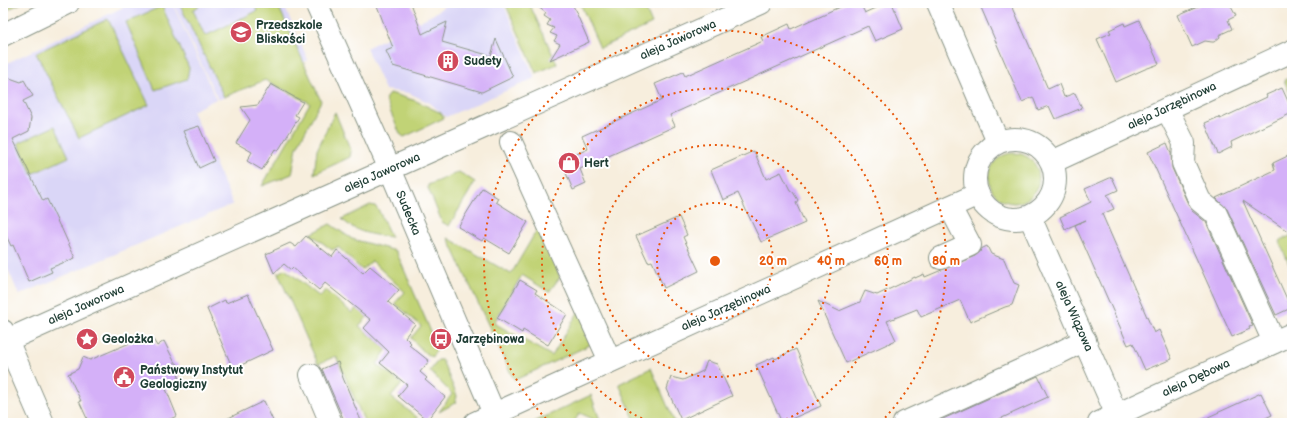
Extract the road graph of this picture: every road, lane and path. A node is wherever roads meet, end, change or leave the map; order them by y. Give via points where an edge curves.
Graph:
1 (68, 3) edge
2 (316, 3) edge
3 (760, 3) edge
4 (938, 3) edge
5 (3, 35) edge
6 (1292, 51) edge
7 (1167, 109) junction
8 (511, 142) dead end
9 (998, 142) junction
10 (1052, 162) junction
11 (390, 169) junction
12 (978, 194) junction
13 (950, 206) junction
14 (1030, 217) junction
15 (941, 258) dead end
16 (4, 337) edge
17 (1283, 338) edge
18 (1085, 340) junction
19 (610, 361) junction
20 (311, 375) dead end
21 (497, 419) edge
22 (1108, 419) edge
23 (43, 423) edge
24 (331, 423) edge
25 (475, 423) edge
26 (904, 423) edge

1 - 5 street
2 - 11 street, Sudecka
3 - 11 street, aleja Jaworowa
4 - 9 street
6 - 7 street, aleja Jarzębinowa
7 - 10 street, aleja Jarzębinowa
7 - 17 street via 1184,143 1183,163 1200,201 1216,214
8 - 19 street
9 - 10 street via 1020,139 1031,142 1041,148
9 - 12 street via 988,149 975,172
10 - 14 street via 1056,178 1050,201
11 - 16 street, aleja Jaworowa
11 - 21 street, Sudecka
12 - 13 street, aleja Jarzębinowa
12 - 14 street via 986,208 996,215 1023,220
13 - 15 street via 970,245
13 - 19 street, aleja Jarzębinowa
14 - 18 street, aleja Wiązowa
16 - 23 street
17 - 22 street, aleja Dębowa
18 - 22 street, aleja Wiązowa
18 - 26 street
19 - 21 street, aleja Jarzębinowa
20 - 24 street
21 - 25 street, aleja Jarzębinowa

